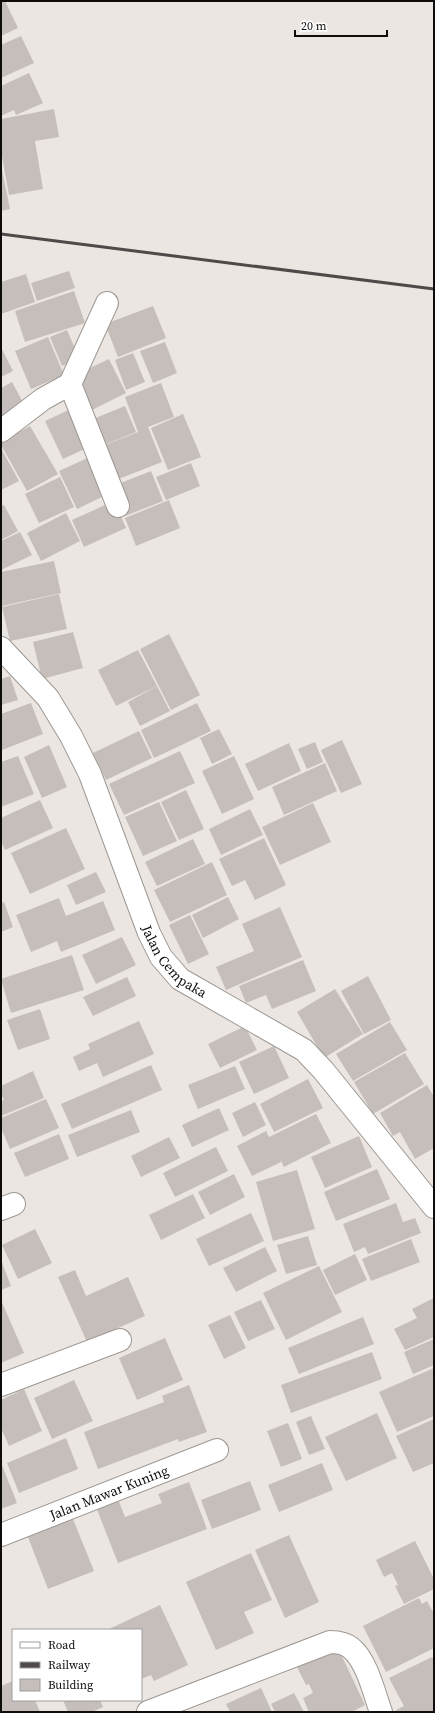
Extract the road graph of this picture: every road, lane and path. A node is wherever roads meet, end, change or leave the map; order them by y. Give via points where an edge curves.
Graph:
1 (106, 303) dead end
2 (70, 384) junction
3 (1, 431) edge
4 (118, 506) dead end
5 (1, 648) edge
6 (434, 1207) edge
7 (120, 1340) dead end
8 (1, 1385) edge
9 (217, 1450) dead end
10 (1, 1535) edge
11 (148, 1712) edge
12 (381, 1712) edge

1 - 2 street
2 - 3 street via 43,399
2 - 4 street
5 - 6 street, Jalan Cempaka via 48,698 71,736 90,774 161,957 180,979 304,1050
7 - 8 street
9 - 10 street, Jalan Mawar Kuning
11 - 12 street via 330,1642 340,1642 351,1648 364,1666

